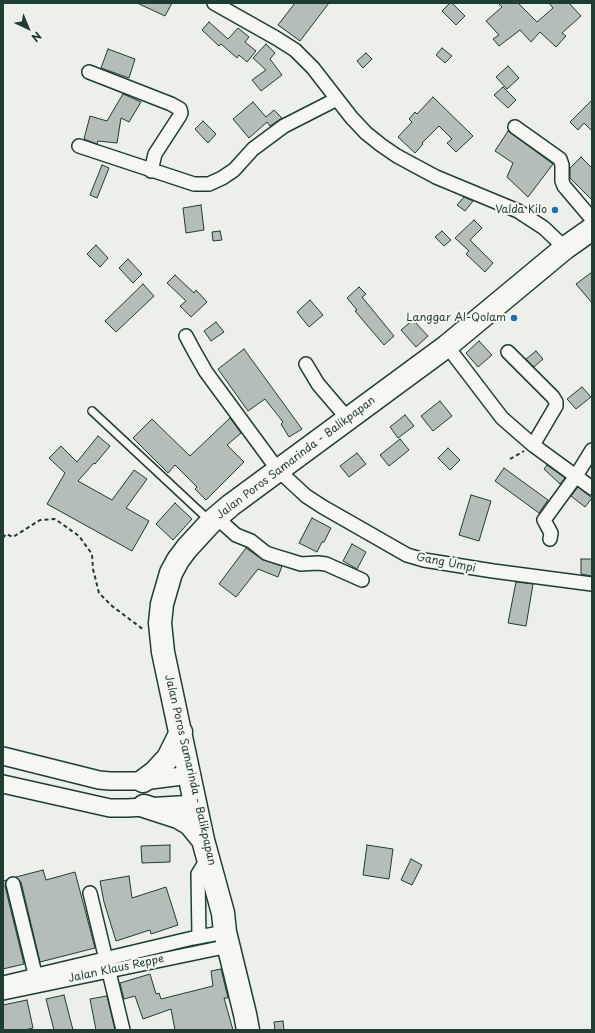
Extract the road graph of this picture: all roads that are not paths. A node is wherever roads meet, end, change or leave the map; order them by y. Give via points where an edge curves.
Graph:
1 (214, 3) edge
2 (89, 72) dead end
3 (337, 100) junction
4 (515, 127) dead end
5 (79, 146) dead end
6 (151, 171) junction
7 (592, 219) edge
8 (592, 229) edge
9 (565, 248) junction
10 (186, 336) dead end
11 (447, 346) junction
12 (508, 352) dead end
13 (306, 364) dead end
14 (92, 411) dead end
15 (347, 418) junction
16 (533, 446) junction
17 (592, 450) edge
18 (278, 470) junction
19 (576, 476) junction
20 (592, 488) edge
21 (214, 520) junction
22 (550, 539) dead end
23 (362, 580) dead end
24 (592, 584) edge
25 (181, 732) junction
26 (3, 756) edge
27 (190, 775) junction
28 (110, 781) junction
29 (143, 781) junction
30 (3, 784) edge
31 (196, 804) junction
32 (144, 806) junction
33 (110, 808) junction
34 (206, 849) junction
35 (13, 884) dead end
36 (90, 893) dead end
37 (196, 937) junction
38 (227, 939) junction
39 (197, 952) junction
40 (106, 958) junction
41 (109, 971) junction
42 (37, 980) junction
43 (3, 983) edge
44 (3, 993) edge
45 (123, 1030) edge
46 (248, 1030) edge

1 - 3 street via 296,50
2 - 6 street via 171,104 180,110 179,117 155,154
3 - 6 street via 284,126 253,149 234,170 209,184 194,184
3 - 9 street via 366,133 397,156 436,177 518,211 544,228
4 - 7 street via 560,159 564,186
5 - 6 street
8 - 9 highway, Jalan Poros Samarinda - Balikpapan
9 - 11 highway, Jalan Poros Samarinda - Balikpapan
10 - 18 street, Gang Umpi via 206,372
11 - 15 highway, Jalan Poros Samarinda - Balikpapan
11 - 16 street via 502,418
12 - 16 street via 556,402
13 - 15 street via 318,384
14 - 21 lane
15 - 18 highway, Jalan Poros Samarinda - Balikpapan
16 - 19 street
17 - 19 street
18 - 21 highway, Jalan Poros Samarinda - Balikpapan
18 - 24 street, Gang Umpi via 306,496 407,555 493,571
19 - 20 street
19 - 22 street via 544,520 551,533
21 - 23 street via 236,535 251,541 266,553 301,564 326,564
21 - 25 highway, Jalan Poros Samarinda - Balikpapan via 178,560 171,573 162,604 160,623 163,652
25 - 27 highway, Jalan Poros Samarinda - Balikpapan
25 - 29 highway via 168,758
26 - 28 street via 92,779
27 - 29 street
27 - 31 highway, Jalan Poros Samarinda - Balikpapan
28 - 29 street
28 - 33 street
30 - 33 street
31 - 32 street
31 - 34 highway, Jalan Poros Samarinda - Balikpapan
32 - 33 street
32 - 34 highway via 178,817 190,824
34 - 37 street via 198,874
34 - 38 highway, Jalan Poros Samarinda - Balikpapan via 223,913
35 - 42 street
36 - 40 street
37 - 38 street, Jalan Klaus Reppe
37 - 39 street
37 - 40 street, Jalan Klaus Reppe
38 - 39 street, Jalan Klaus Reppe
38 - 46 highway, Jalan Poros Samarinda - Balikpapan
39 - 41 street, Jalan Klaus Reppe
40 - 41 street
40 - 42 street, Jalan Klaus Reppe
41 - 42 street, Jalan Klaus Reppe
41 - 45 street
42 - 43 street, Jalan Klaus Reppe
42 - 44 street, Jalan Klaus Reppe

